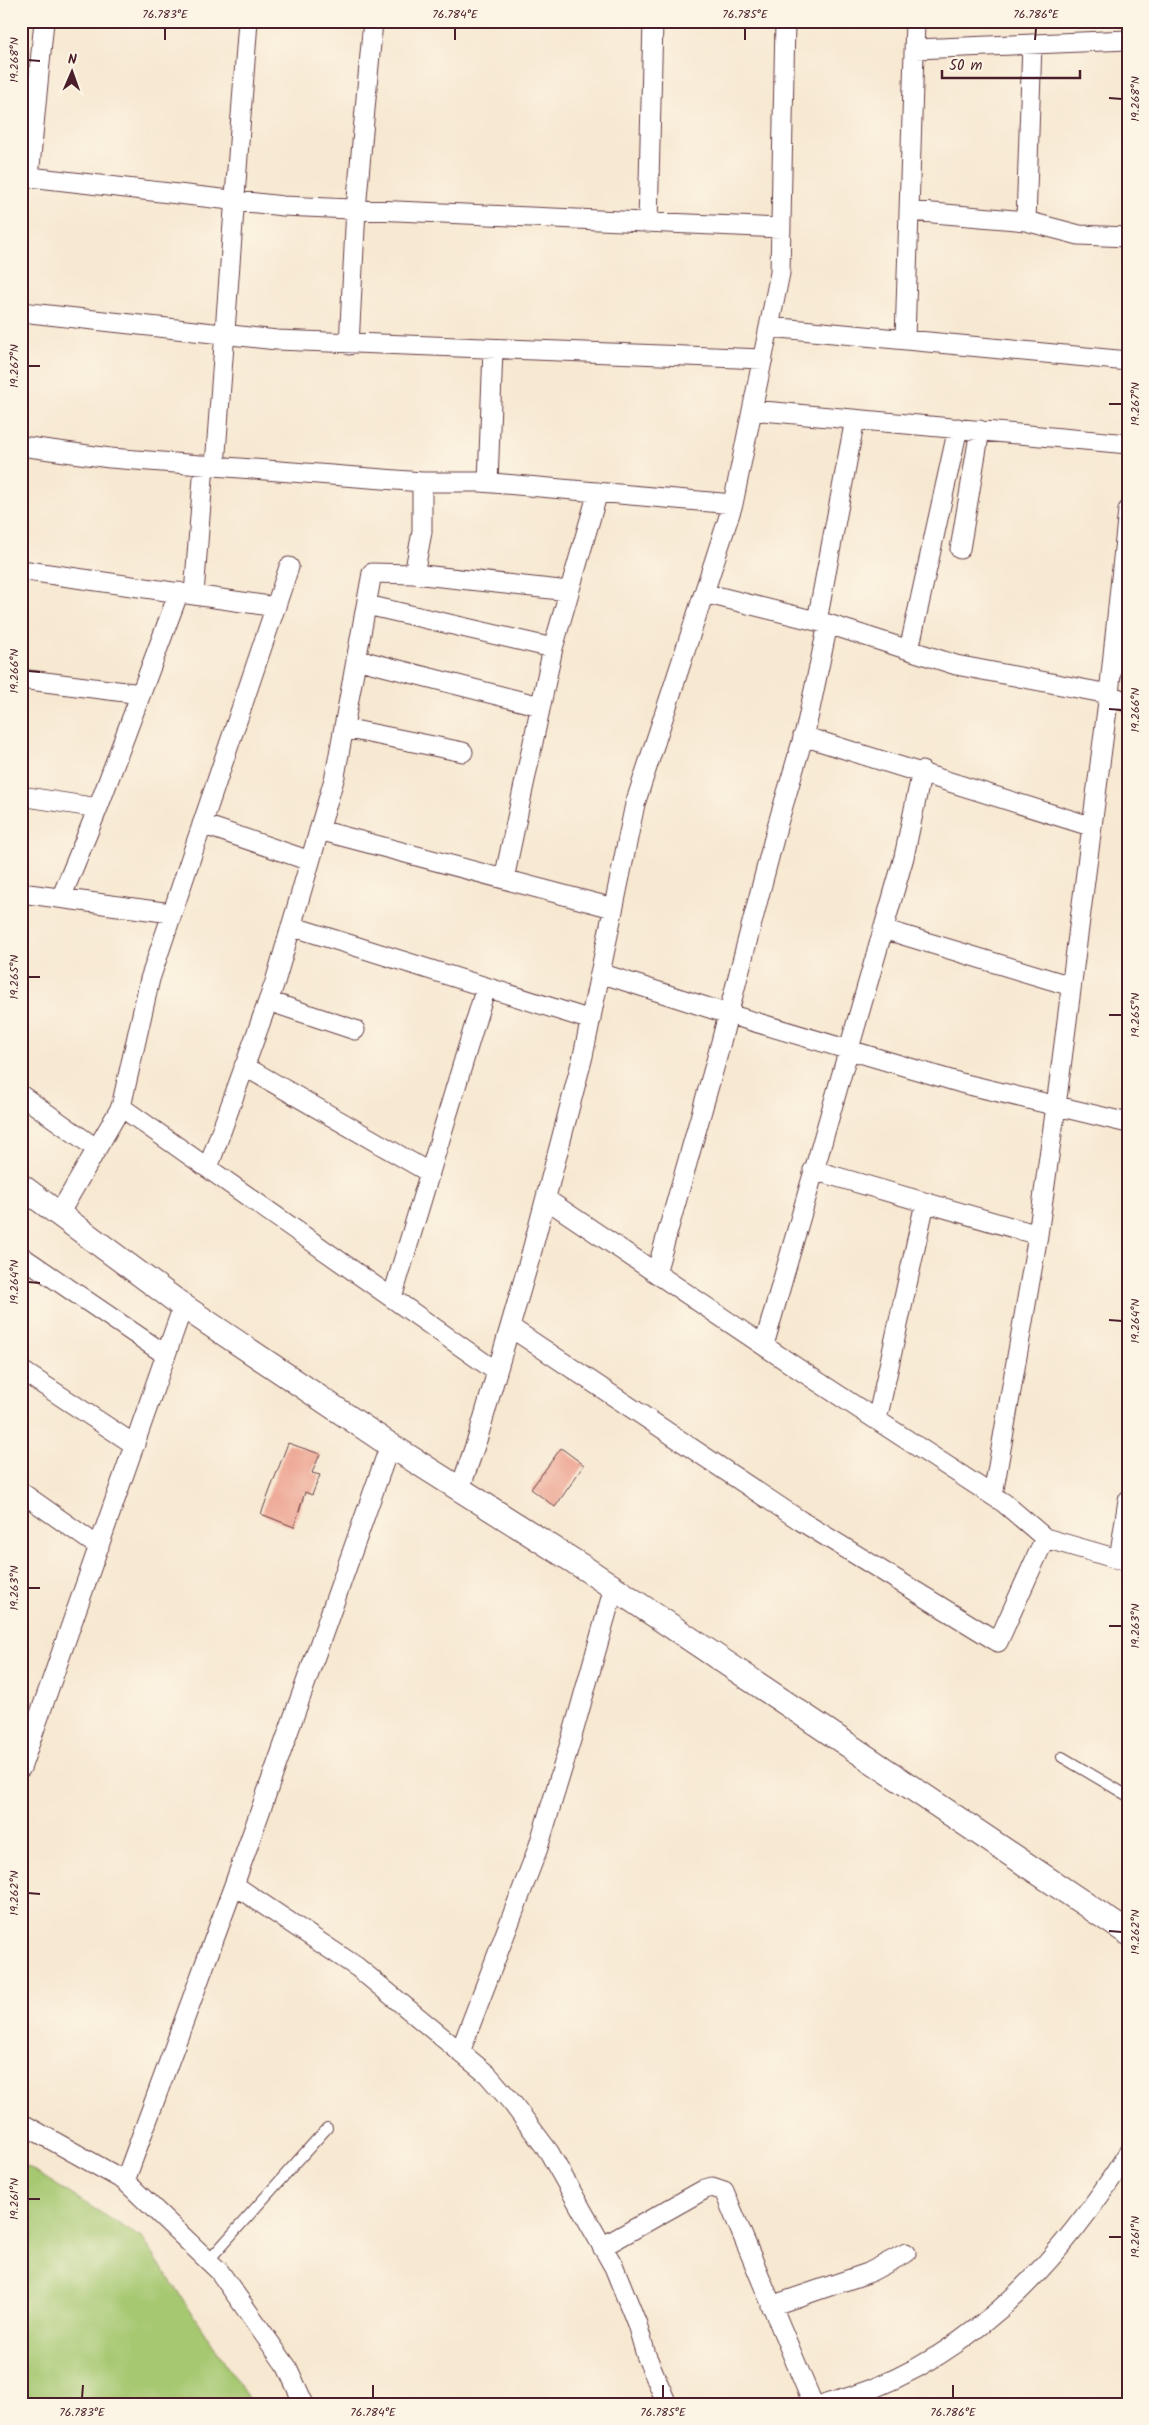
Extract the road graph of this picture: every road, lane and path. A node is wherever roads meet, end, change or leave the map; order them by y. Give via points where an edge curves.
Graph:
1 (44, 21) edge
2 (248, 21) edge
3 (373, 21) edge
4 (653, 21) edge
5 (785, 21) edge
6 (915, 21) edge
7 (1128, 40) edge
8 (1032, 44) junction
9 (916, 49) junction
10 (25, 177) edge
11 (236, 201) junction
12 (356, 209) junction
13 (910, 211) junction
14 (1026, 221) junction
15 (648, 223) junction
16 (781, 228) junction
17 (1128, 237) edge
18 (21, 312) edge
19 (770, 327) junction
20 (224, 335) junction
21 (906, 339) junction
22 (348, 345) junction
23 (494, 349) junction
24 (763, 359) junction
25 (1128, 361) edge
26 (752, 410) junction
27 (855, 419) junction
28 (958, 428) junction
29 (980, 430) junction
30 (1128, 444) edge
31 (21, 446) edge
32 (210, 465) junction
33 (422, 482) junction
34 (488, 482) junction
35 (598, 492) junction
36 (734, 504) junction
37 (1128, 510) edge
38 (960, 549) dead end
39 (289, 568) dead end
40 (21, 570) edge
41 (414, 574) junction
42 (569, 591) junction
43 (187, 593) junction
44 (704, 593) junction
45 (367, 605) junction
46 (276, 607) junction
47 (823, 622) junction
48 (553, 648) junction
49 (909, 650) junction
50 (356, 659) junction
51 (21, 679) edge
52 (141, 694) junction
53 (1109, 694) junction
54 (1128, 703) edge
55 (540, 706) junction
56 (344, 728) junction
57 (803, 736) junction
58 (463, 752) dead end
59 (922, 771) junction
60 (21, 796) edge
61 (98, 808) junction
62 (202, 824) junction
63 (1090, 826) junction
64 (319, 830) junction
65 (310, 861) junction
66 (504, 879) junction
67 (21, 893) edge
68 (61, 898) junction
69 (614, 908) junction
70 (172, 912) junction
71 (291, 926) junction
72 (883, 928) junction
73 (600, 973) junction
74 (1071, 986) junction
75 (486, 987) junction
76 (268, 1000) junction
77 (728, 1014) junction
78 (591, 1020) junction
79 (355, 1030) dead end
80 (847, 1050) junction
81 (244, 1066) junction
82 (21, 1095) edge
83 (1056, 1106) junction
84 (122, 1107) junction
85 (1128, 1123) edge
86 (97, 1148) junction
87 (208, 1168) junction
88 (813, 1170) junction
89 (430, 1173) junction
90 (21, 1186) edge
91 (546, 1199) junction
92 (926, 1202) junction
93 (58, 1214) junction
94 (1038, 1235) junction
95 (21, 1256) edge
96 (656, 1273) junction
97 (392, 1298) junction
98 (183, 1306) junction
99 (510, 1327) junction
100 (764, 1345) junction
101 (166, 1355) junction
102 (21, 1370) edge
103 (497, 1372) junction
104 (877, 1420) junction
105 (135, 1445) junction
106 (390, 1445) junction
107 (460, 1489) junction
108 (21, 1492) edge
109 (993, 1495) junction
110 (1128, 1500) edge
111 (1046, 1538) junction
112 (99, 1547) junction
113 (1123, 1560) edge
114 (614, 1587) junction
115 (1062, 1758) dead end
116 (21, 1768) edge
117 (1128, 1796) edge
118 (234, 1885) junction
119 (1128, 1933) edge
120 (460, 2052) junction
121 (21, 2123) edge
122 (327, 2128) dead end
123 (1128, 2152) edge
124 (125, 2182) junction
125 (602, 2247) junction
126 (906, 2253) dead end
127 (208, 2261) junction
128 (771, 2306) junction
129 (304, 2404) edge
130 (668, 2404) edge
131 (813, 2404) edge
132 (826, 2404) edge

1 - 10 street
2 - 11 street
3 - 12 street
4 - 15 street
5 - 16 street
6 - 9 street
7 - 8 street
8 - 9 street
8 - 14 street
9 - 13 street
10 - 11 street
11 - 12 street
11 - 20 street
12 - 15 street
12 - 22 street
13 - 14 street
13 - 21 street
14 - 17 street via 1079,235
15 - 16 street
16 - 19 street via 780,273
18 - 20 street
19 - 21 street
19 - 24 street
20 - 22 street
20 - 32 street
21 - 25 street
22 - 23 street
23 - 24 street
23 - 34 street
24 - 26 street
26 - 27 street
26 - 36 street
27 - 28 street
27 - 47 street
28 - 29 street
28 - 49 street
29 - 30 street
29 - 38 street
31 - 32 street via 110,458
32 - 33 street
32 - 43 street
33 - 34 street
33 - 41 street via 422,532
34 - 35 street
35 - 36 street
35 - 42 street
36 - 44 street
37 - 53 street
39 - 46 street
40 - 43 street
41 - 42 street
41 - 45 street via 372,573
42 - 48 street
43 - 46 street
43 - 52 street
44 - 47 street
44 - 69 street via 634,804
45 - 48 street
45 - 50 street
46 - 62 street
47 - 49 street
47 - 57 street
48 - 55 street
49 - 53 street via 956,665
50 - 55 street
50 - 56 street
51 - 52 street
52 - 61 street
53 - 54 street
53 - 63 street
55 - 66 street
56 - 58 street
56 - 64 street via 335,776
57 - 59 street
57 - 77 street
59 - 63 street
59 - 72 street via 904,857
60 - 61 street
61 - 68 street
62 - 65 street
62 - 70 street
63 - 74 street
64 - 65 street
64 - 66 street
65 - 71 street
66 - 69 street
67 - 68 street
68 - 70 street
69 - 73 street
70 - 84 street via 150,979
71 - 75 street
71 - 76 street
72 - 74 street
72 - 80 street
73 - 77 street
73 - 78 street
74 - 83 street
75 - 78 street
75 - 89 street
76 - 79 street
76 - 81 street
77 - 80 street
77 - 96 street
78 - 91 street
80 - 83 street
80 - 88 street
81 - 87 street
81 - 89 street
82 - 86 street
83 - 85 street
83 - 94 street
84 - 86 street
84 - 87 street
86 - 93 street
87 - 97 street
88 - 92 street
88 - 100 street
89 - 97 street
90 - 93 street
91 - 96 street
91 - 99 street
92 - 94 street
92 - 104 street
93 - 98 street
94 - 109 street
95 - 101 street
96 - 100 street
97 - 103 street
98 - 101 street
98 - 106 street
99 - 103 street
99 - 111 street via 801,1521 998,1642
100 - 104 street
101 - 105 street
102 - 105 street
103 - 107 street
104 - 109 street
105 - 112 street
106 - 107 street
106 - 118 street
107 - 114 street
108 - 112 street
109 - 111 street
110 - 113 street
111 - 113 street
112 - 116 street
114 - 119 street
114 - 120 street via 538,1848
115 - 117 lane
118 - 120 street via 358,1967
118 - 124 street
120 - 125 street via 488,2075 549,2152
121 - 124 street
122 - 127 lane
123 - 132 street via 1098,2200 1057,2252 970,2335 920,2368
124 - 127 street
125 - 128 street via 704,2189 718,2188 728,2198
125 - 130 street via 627,2296 646,2355
126 - 128 street via 868,2273
127 - 129 street via 287,2367
128 - 131 street

